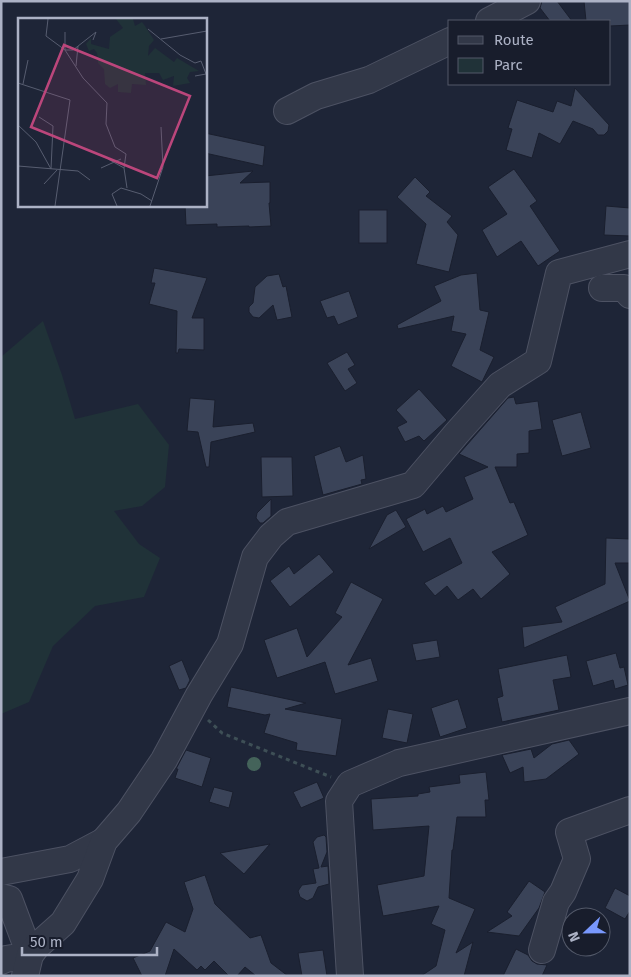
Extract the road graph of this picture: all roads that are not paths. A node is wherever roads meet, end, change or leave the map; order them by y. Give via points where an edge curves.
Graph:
1 (527, 1) edge
2 (491, 20) edge
3 (448, 42) edge
4 (288, 111) dead end
5 (630, 254) edge
6 (602, 288) dead end
7 (630, 295) edge
8 (630, 711) edge
9 (630, 810) edge
10 (104, 841) junction
11 (1, 872) edge
12 (1, 898) edge
13 (542, 950) dead end
14 (1, 961) edge
15 (28, 966) edge
16 (350, 976) edge

1 - 2 street
3 - 4 street via 369,80 316,96
5 - 10 street via 559,273 538,361 500,385 413,486 287,522 270,536 255,558 230,644 164,760 129,812
6 - 7 street via 624,288
8 - 16 street via 399,763 350,784 339,801
9 - 13 street via 569,832 577,859 556,902
10 - 11 street via 70,859
10 - 15 street via 90,879 63,923 36,947
12 - 15 street via 9,900
14 - 15 street via 6,959

